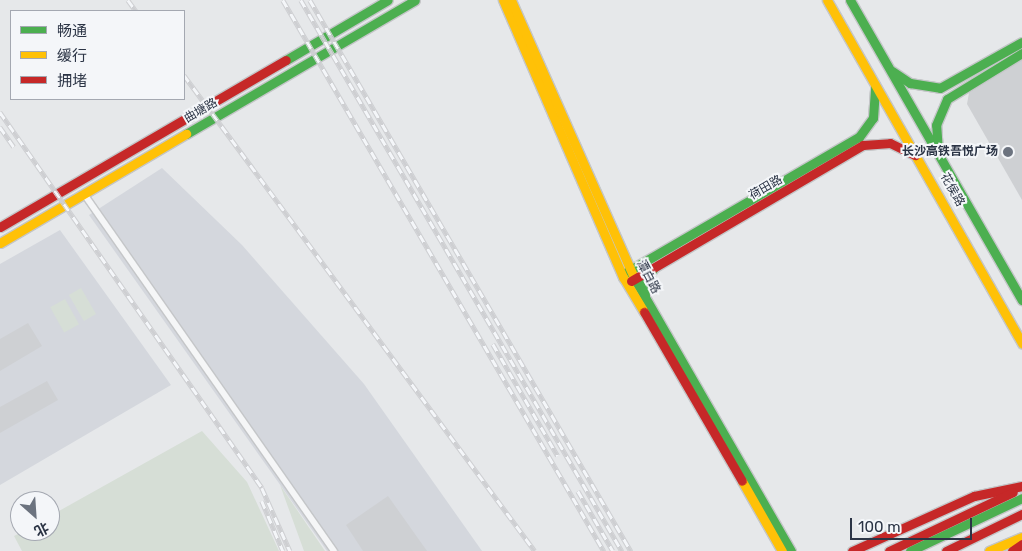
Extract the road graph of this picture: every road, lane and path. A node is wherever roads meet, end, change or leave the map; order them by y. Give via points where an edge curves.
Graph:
1 (388, 0) edge
2 (415, 0) edge
3 (502, 0) edge
4 (510, 0) edge
5 (827, 0) edge
6 (850, 0) edge
7 (1022, 42) edge
8 (1022, 53) edge
9 (891, 70) junction
10 (873, 81) junction
11 (938, 151) junction
12 (920, 160) junction
13 (84, 194) junction
14 (0, 227) edge
15 (0, 243) edge
16 (619, 246) junction
17 (654, 256) junction
18 (655, 267) junction
19 (626, 272) junction
20 (631, 281) junction
21 (1022, 300) edge
22 (646, 301) junction
23 (1022, 343) edge
24 (1022, 487) edge
25 (1022, 498) edge
26 (1022, 514) edge
27 (1022, 538) edge
28 (1022, 544) edge
29 (334, 551) edge
30 (782, 551) edge
31 (791, 551) edge
32 (852, 551) edge
33 (889, 551) edge
34 (910, 551) edge
35 (946, 551) edge
36 (989, 551) edge
37 (1012, 551) edge

1 - 14 main road, 曲塘路
2 - 13 main road, 曲塘路
3 - 19 main road, 潭白路
4 - 16 main road, 潭白路
5 - 10 main road, 花侯路
6 - 9 main road, 花侯路
7 - 9 main road via 940,88 910,83
8 - 11 main road via 946,99 936,125
9 - 11 main road, 花侯路
10 - 12 main road, 花侯路
10 - 17 main road, 荷田路 via 876,111 859,137
11 - 21 main road, 花侯路
12 - 18 main road, 荷田路 via 890,143 863,146
12 - 23 main road, 花侯路
13 - 15 main road, 曲塘路
13 - 29 street
16 - 17 main road via 633,258
16 - 19 main road, 潭白路
17 - 19 main road, 荷田路
18 - 20 main road, 荷田路
18 - 22 main road via 644,283
19 - 20 main road, 潭白路
20 - 22 main road, 潭白路
20 - 30 main road, 潭白路
22 - 31 main road, 潭白路
24 - 32 main road via 974,496
24 - 33 main road
25 - 34 main road
26 - 35 main road
27 - 36 main road
28 - 37 main road

